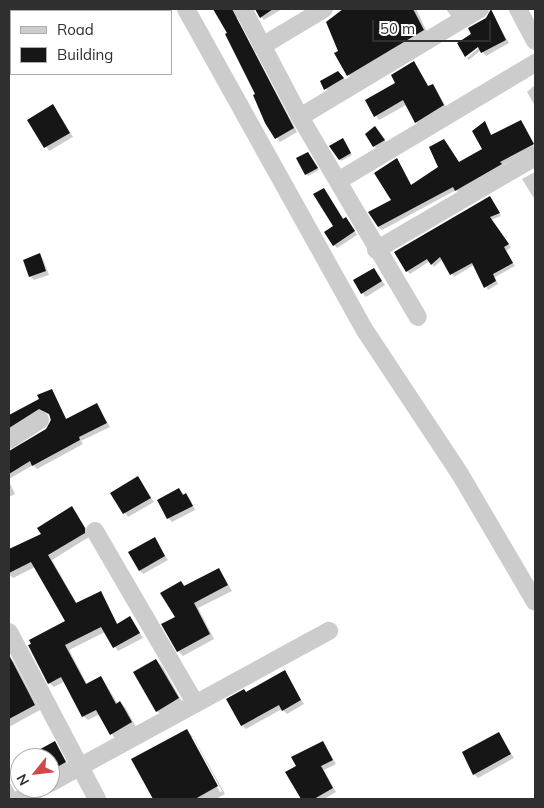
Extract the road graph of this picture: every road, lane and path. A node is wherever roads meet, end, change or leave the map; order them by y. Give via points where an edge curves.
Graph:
1 (186, 9) edge
2 (243, 9) edge
3 (324, 9) edge
4 (480, 9) edge
5 (525, 13) edge
6 (535, 41) edge
7 (262, 46) junction
8 (535, 63) edge
9 (300, 117) junction
10 (535, 157) edge
11 (338, 181) junction
12 (376, 250) junction
13 (418, 317) dead end
14 (40, 420) dead end
15 (9, 440) edge
16 (95, 531) dead end
17 (535, 602) edge
18 (329, 631) dead end
19 (9, 632) edge
20 (195, 703) junction
21 (79, 767) junction
22 (60, 777) edge
23 (97, 799) edge

1 - 17 street via 366,332 460,474
2 - 7 street
3 - 7 street
4 - 9 street
5 - 6 street
7 - 9 street
8 - 11 street
9 - 11 street
10 - 12 street
11 - 12 street
12 - 13 street
14 - 15 street
16 - 20 street
18 - 20 street
19 - 21 street
20 - 21 street
21 - 22 street
21 - 23 street

